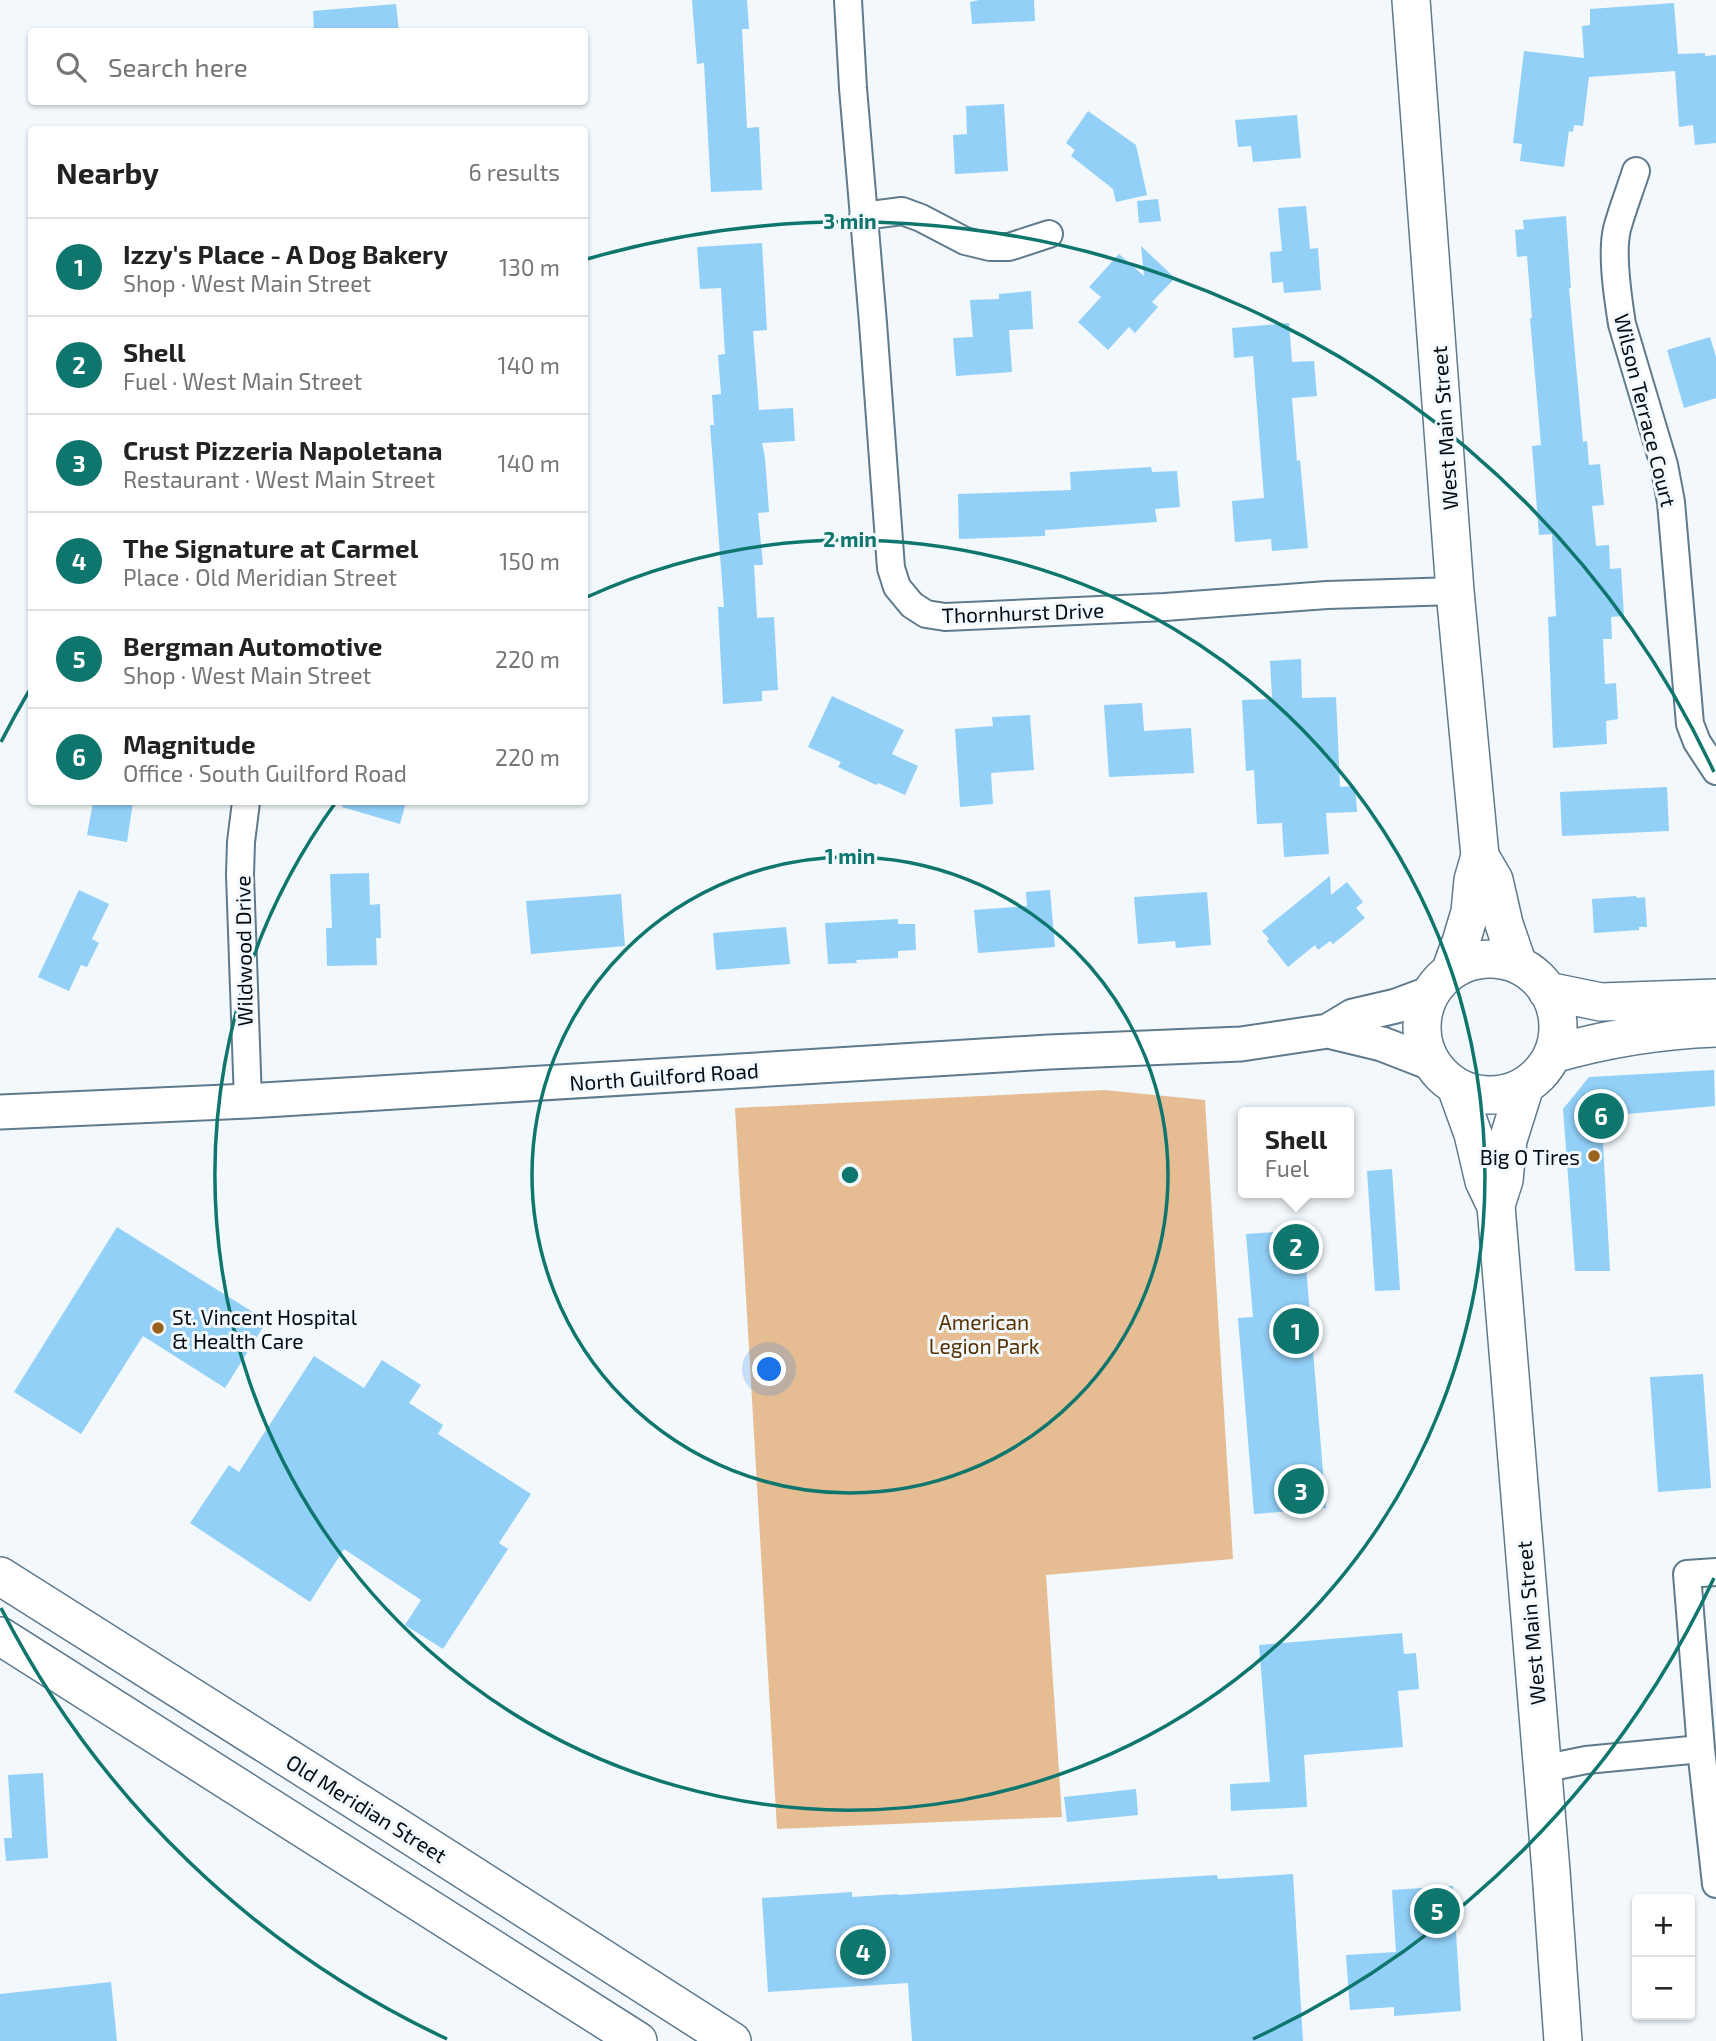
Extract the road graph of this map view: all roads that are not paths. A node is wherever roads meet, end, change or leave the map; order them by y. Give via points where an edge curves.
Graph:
1 (848, 0) edge
2 (1411, 0) edge
3 (1636, 171) dead end
4 (863, 216) junction
5 (1049, 234) dead end
6 (1455, 592) junction
7 (1716, 771) edge
8 (246, 805) edge
9 (1480, 856) junction
10 (1518, 965) junction
11 (1440, 982) junction
12 (1547, 991) junction
13 (1716, 999) edge
14 (1716, 1028) edge
15 (1328, 1031) junction
16 (1553, 1054) junction
17 (1444, 1075) junction
18 (1525, 1086) junction
19 (248, 1101) junction
20 (0, 1112) edge
21 (1496, 1206) junction
22 (1716, 1572) edge
23 (7, 1584) edge
24 (0, 1636) edge
25 (1701, 1749) junction
26 (1542, 1769) junction
27 (391, 1823) junction
28 (366, 1868) junction
29 (1716, 1884) edge
30 (638, 2041) edge
31 (732, 2041) edge
32 (1563, 2041) edge

1 - 4 street, Thornhurst Drive
2 - 6 main road, West Main Street
3 - 7 street, Wilson Terrace Court via 1616,231 1618,302 1671,502 1690,724
4 - 5 street via 902,211 965,241 990,247 1009,247
4 - 6 street, Thornhurst Drive via 891,568 897,587 926,614 945,617
6 - 9 main road, West Main Street
8 - 19 street, Wildwood Drive via 240,875
9 - 10 main road, West Main Street via 1493,880
9 - 11 main road, West Main Street via 1461,942
10 - 11 main road via 1483,959 1466,963
10 - 12 main road
11 - 15 street, North Guilford Road via 1395,1006 1353,1016
11 - 17 main road via 1423,1010 1421,1028 1424,1046
12 - 13 main road via 1601,1002
12 - 16 main road via 1556,1011 1558,1033
14 - 16 main road via 1676,1030
15 - 17 street, North Guilford Road via 1382,1044
15 - 19 street, North Guilford Road via 1241,1044
16 - 18 main road
17 - 18 main road via 1473,1094 1491,1096
17 - 21 main road, West Main Street via 1473,1134 1484,1181
18 - 21 main road, West Main Street via 1508,1140
19 - 20 street, North Guilford Road
21 - 26 main road, West Main Street
22 - 25 street via 1686,1574
23 - 27 main road, Old Meridian Street
24 - 28 main road
25 - 26 street
25 - 29 street
26 - 32 main road, West Main Street
27 - 28 main road
27 - 31 main road, Old Meridian Street
28 - 30 main road

